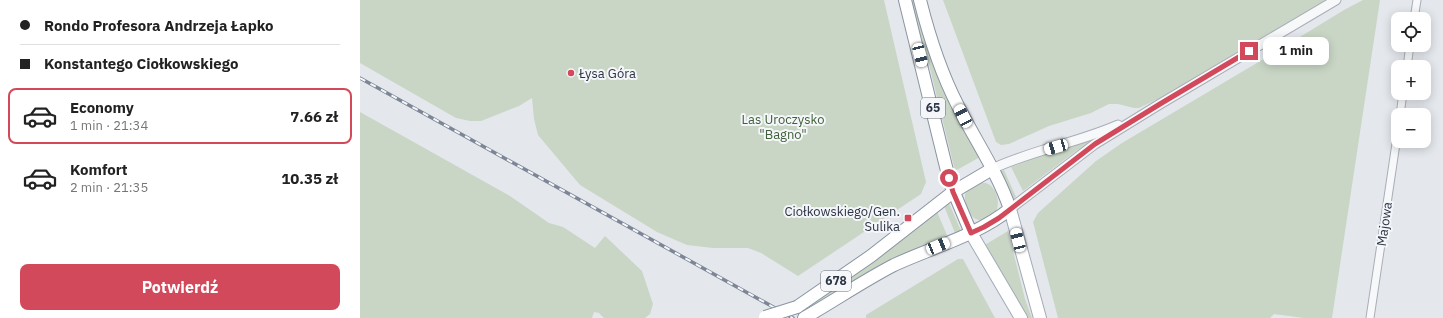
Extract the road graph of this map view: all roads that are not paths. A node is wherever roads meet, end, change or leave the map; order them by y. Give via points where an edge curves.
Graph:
1 (905, 0) edge
2 (920, 0) edge
3 (1336, 0) edge
4 (1417, 0) edge
5 (1415, 12) edge
6 (1160, 104) junction
7 (1395, 148) edge
8 (992, 169) junction
9 (953, 192) junction
10 (1010, 209) junction
11 (971, 233) junction
12 (798, 306) junction
13 (807, 316) edge
14 (765, 318) edge
15 (780, 318) edge
16 (1020, 318) edge
17 (1040, 318) edge
18 (1370, 318) edge

1 - 9 main road, 65
2 - 8 main road, 65 via 949,85
3 - 6 street
4 - 5 street
6 - 8 street via 1110,129 1030,154
6 - 10 street via 1095,144
7 - 18 street, Majowa
8 - 9 main road, 678
8 - 10 main road, 65
9 - 11 main road, 65
9 - 12 main road, 678 via 872,256
10 - 11 main road, 678
10 - 17 main road, 65
11 - 13 main road, 678 via 893,266
11 - 16 main road, 65
12 - 14 main road, bridge
12 - 15 main road, 678, bridge

